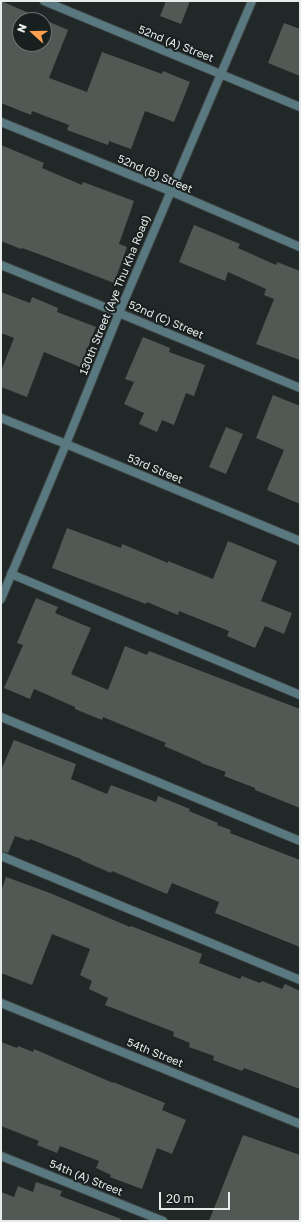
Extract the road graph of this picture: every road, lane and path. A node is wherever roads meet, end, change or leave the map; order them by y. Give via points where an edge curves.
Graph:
1 (44, 1) edge
2 (252, 1) edge
3 (220, 74) junction
4 (300, 107) edge
5 (1, 122) edge
6 (170, 191) junction
7 (300, 247) edge
8 (1, 265) edge
9 (119, 313) junction
10 (300, 388) edge
11 (1, 418) edge
12 (66, 444) junction
13 (300, 541) edge
14 (11, 574) junction
15 (1, 599) edge
16 (300, 695) edge
17 (1, 717) edge
18 (300, 842) edge
19 (1, 856) edge
20 (300, 980) edge
21 (1, 1003) edge
22 (300, 1124) edge
23 (1, 1156) edge
24 (163, 1221) edge

1 - 3 street, 52nd (A) Street
2 - 3 street, 130th Street (Aye Thu Kha Road)
3 - 4 street, 52nd (A) Street
3 - 6 street, 130th Street (Aye Thu Kha Road)
5 - 6 street, 52nd (B) Street
6 - 7 street, 52nd (B) Street
6 - 9 street, 130th Street (Aye Thu Kha Road)
8 - 9 street, 52nd (C) Street
9 - 10 street, 52nd (C) Street
9 - 12 street, 130th Street (Aye Thu Kha Road)
11 - 12 street, 53rd Street
12 - 13 street, 53rd Street
12 - 14 street, 130th Street (Aye Thu Kha Road)
14 - 15 street, 130th Street (Aye Thu Kha Road)
14 - 16 street
17 - 18 street
19 - 20 street
21 - 22 street, 54th Street
23 - 24 street, 54th (A) Street

